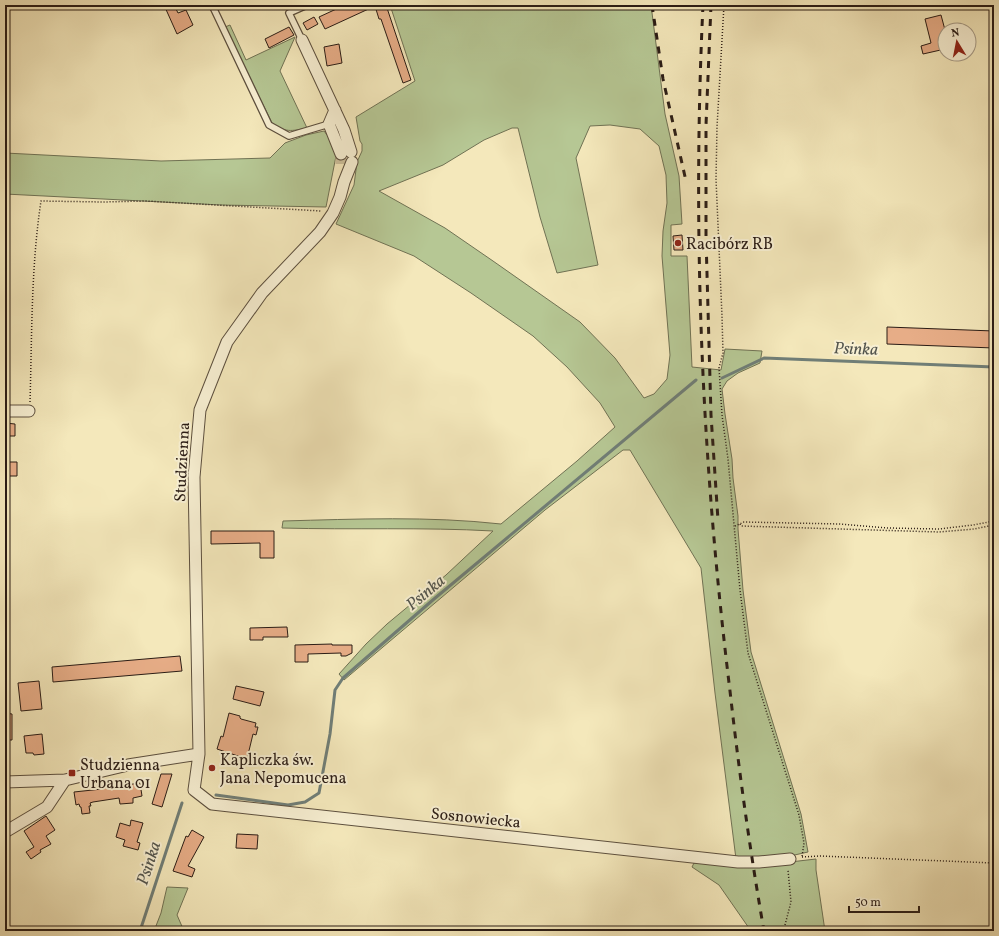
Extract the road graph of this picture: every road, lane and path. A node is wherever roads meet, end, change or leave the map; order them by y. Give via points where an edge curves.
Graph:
1 (212, 5) edge
2 (307, 5) edge
3 (724, 5) edge
4 (302, 40) joint
5 (334, 110) junction
6 (330, 124) junction
7 (346, 158) junction
8 (333, 213) junction
9 (5, 411) edge
10 (29, 412) joint
11 (994, 521) edge
12 (739, 523) junction
13 (994, 525) edge
14 (735, 526) junction
15 (199, 754) junction
16 (65, 780) junction
17 (5, 782) edge
18 (194, 790) joint
19 (5, 832) edge
20 (790, 859) joint
21 (994, 863) edge
22 (785, 931) edge

1 - 6 lane via 269,125 289,136
2 - 4 lane via 290,13
3 - 14 path via 716,179 723,353 719,368
4 - 5 street, Studzienna
5 - 6 street
5 - 7 street, Studzienna via 344,130
6 - 7 street, Studzienna
7 - 8 street, Studzienna via 344,182
8 - 10 path via 319,210 146,201 41,201 34,264
8 - 15 street, Studzienna via 320,232 262,293 227,342 200,410 194,477
9 - 10 street
11 - 12 path via 939,529 840,524
12 - 13 path via 742,526 939,532
12 - 14 path
14 - 21 path via 748,653 799,815 804,843 802,857
15 - 16 street via 128,765
15 - 18 street, Studzienna
16 - 17 street
16 - 19 street via 47,807
18 - 20 street, Sosnowiecka via 212,804 738,862
20 - 22 path via 788,871 791,902

